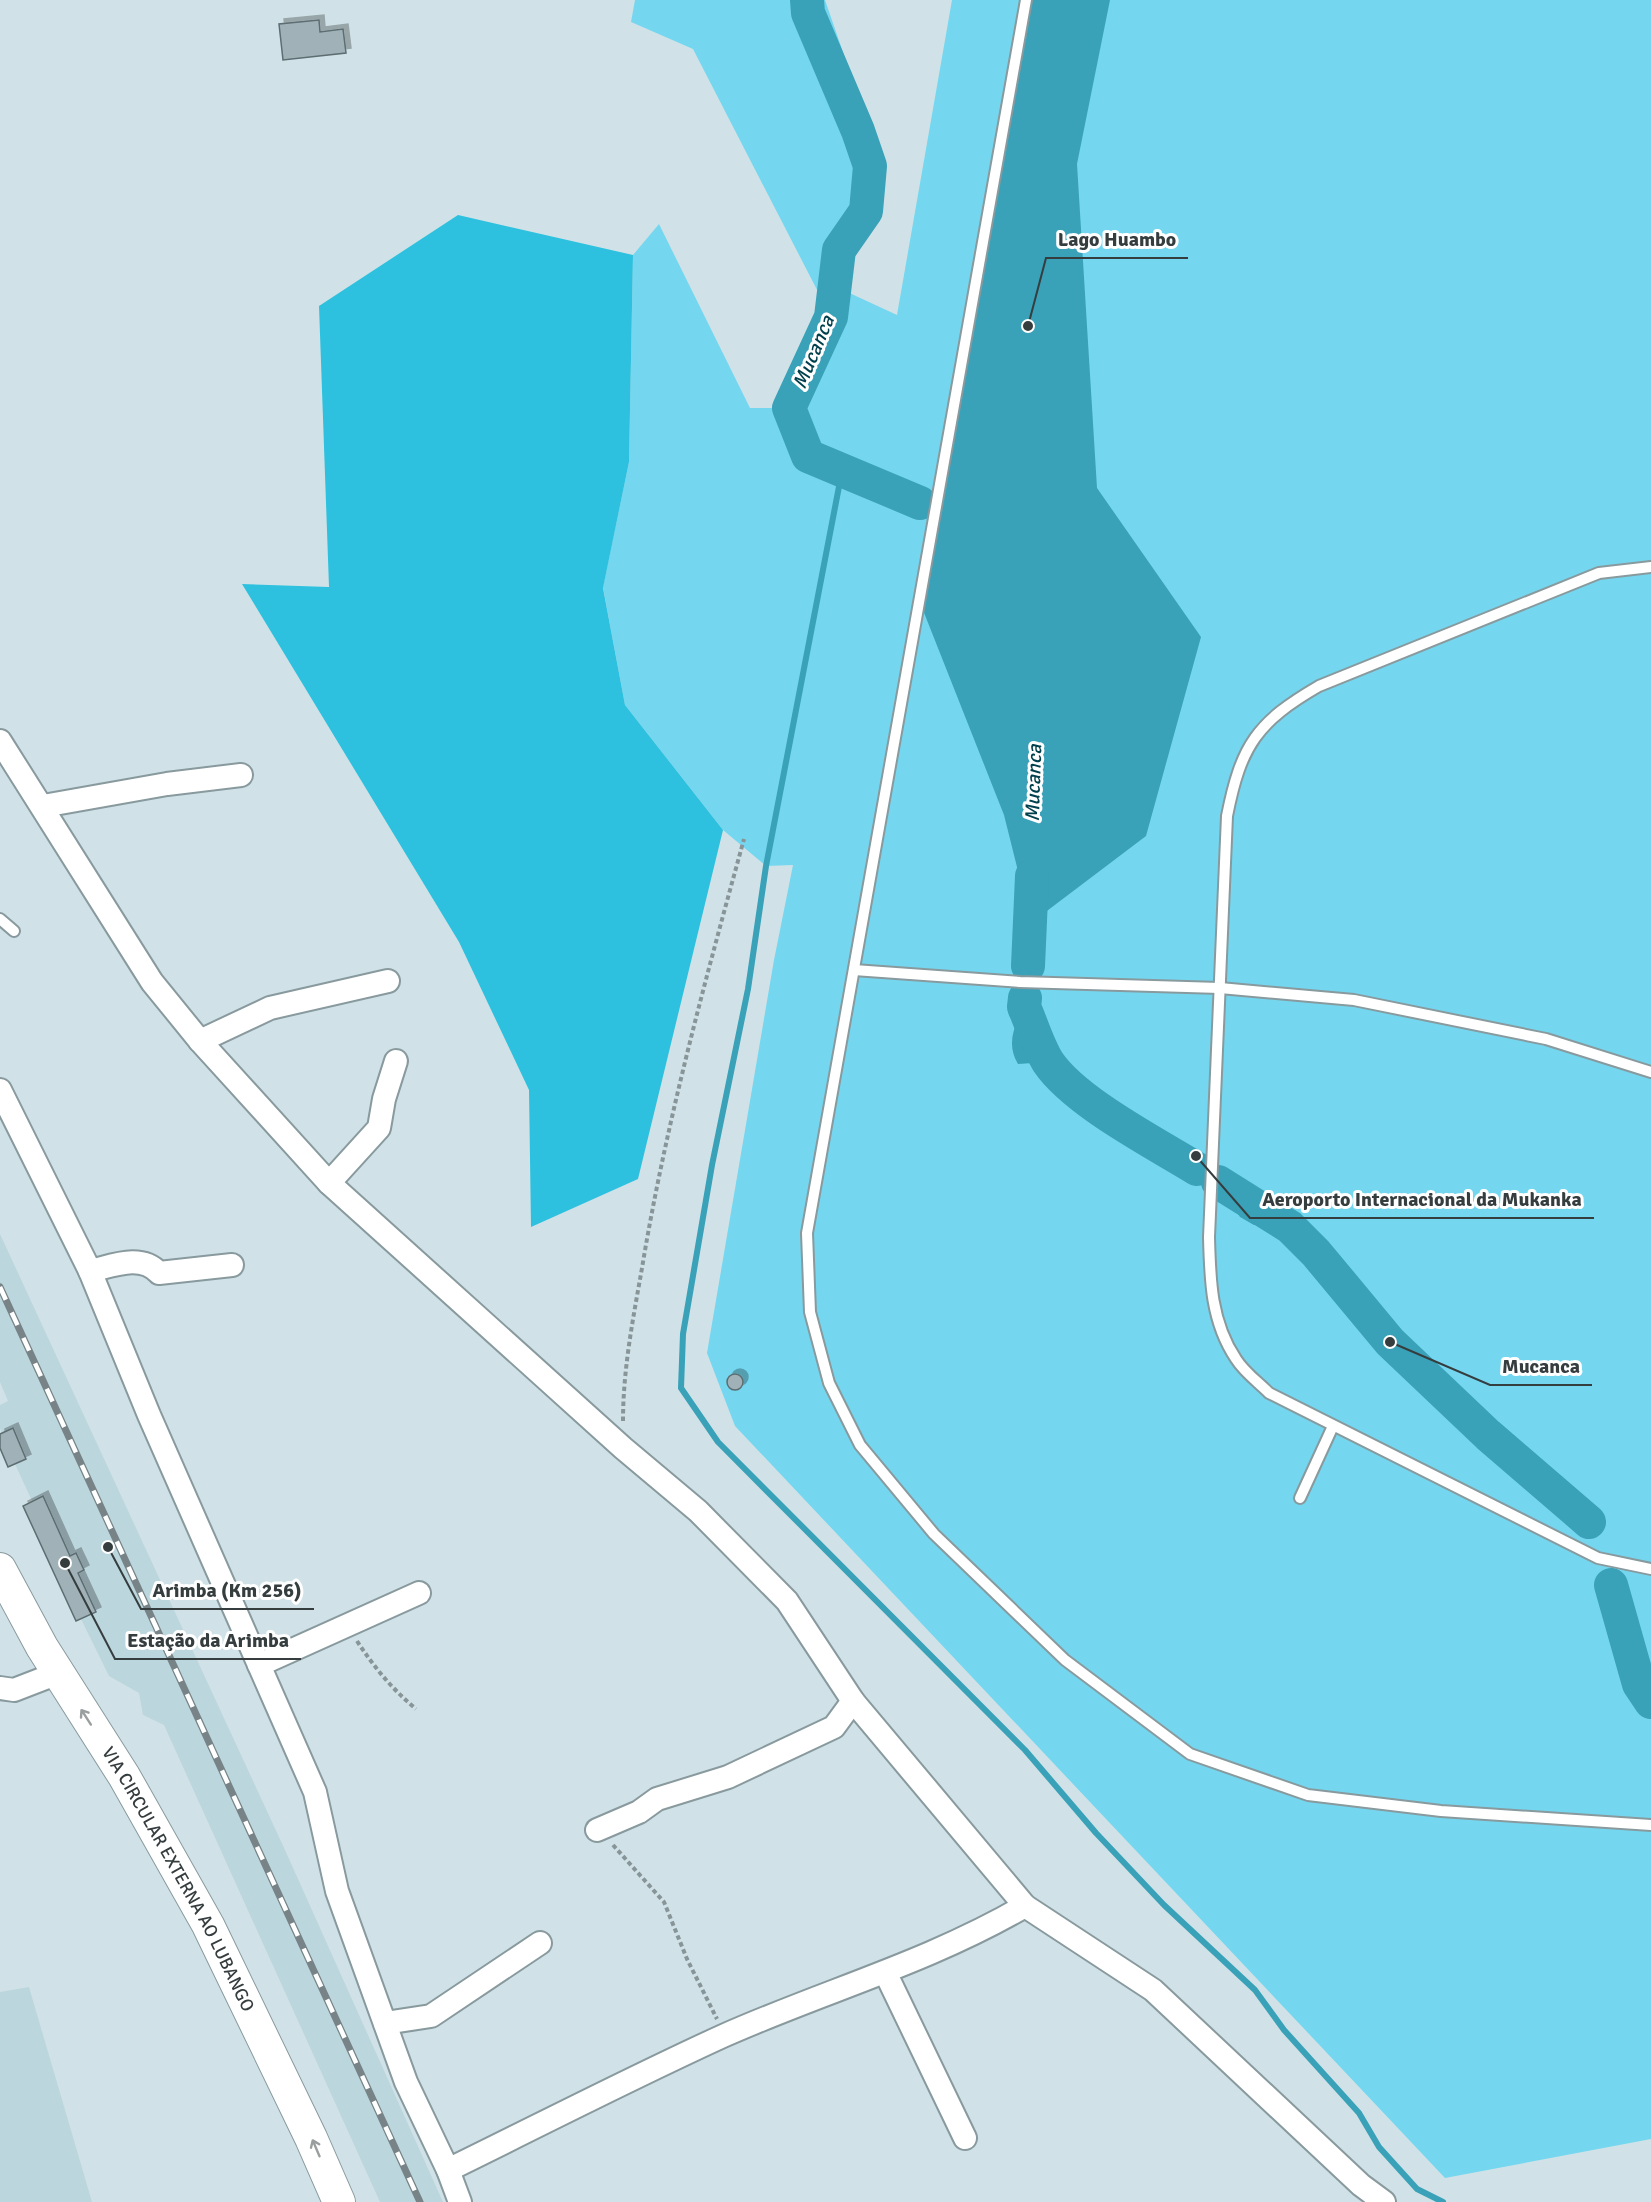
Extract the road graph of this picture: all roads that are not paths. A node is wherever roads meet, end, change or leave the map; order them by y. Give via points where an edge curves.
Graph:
1 (1026, 0) edge
2 (1651, 567) edge
3 (0, 741) edge
4 (241, 775) dead end
5 (43, 806) junction
6 (0, 919) edge
7 (14, 931) dead end
8 (854, 969) junction
9 (388, 981) dead end
10 (1220, 988) junction
11 (200, 1041) junction
12 (396, 1060) dead end
13 (1651, 1072) edge
14 (0, 1090) edge
15 (329, 1183) junction
16 (232, 1265) dead end
17 (90, 1271) junction
18 (1334, 1426) junction
19 (1300, 1498) dead end
20 (0, 1569) edge
21 (1651, 1569) edge
22 (419, 1593) dead end
23 (259, 1665) junction
24 (58, 1673) junction
25 (0, 1688) edge
26 (853, 1701) junction
27 (1651, 1825) edge
28 (597, 1830) road end
29 (1024, 1906) junction
30 (540, 1943) dead end
31 (885, 1974) junction
32 (385, 2022) junction
33 (965, 2138) dead end
34 (448, 2170) junction
35 (339, 2202) edge
36 (460, 2202) edge
37 (1384, 2202) edge

1 - 8 lane
2 - 10 lane via 1599,573 1319,686 1288,704 1262,726 1245,752 1227,816
3 - 5 street
4 - 5 street
5 - 11 street via 152,982
6 - 7 lane
8 - 10 lane via 1020,982
8 - 27 lane via 807,1233 810,1312 829,1383 860,1445 934,1534 1065,1660 1190,1754 1308,1795 1441,1811
9 - 11 street via 270,1008
10 - 13 lane via 1354,1000 1546,1040
10 - 18 lane via 1209,1237 1210,1282 1218,1324 1237,1360 1269,1393
11 - 15 street
12 - 15 street via 379,1128
14 - 17 street
15 - 26 street via 698,1511 787,1601
16 - 17 street via 159,1273 153,1266 138,1261
17 - 23 street
18 - 19 lane
18 - 21 lane via 1598,1558
20 - 24 main road, VIA CIRCULAR EXTERNA AO LUBANGO
22 - 23 street
23 - 32 street via 315,1792 337,1891
24 - 25 street via 14,1690
35 -> 24 main road, VIA CIRCULAR EXTERNA AO LUBANGO via 208,1925 124,1776
26 - 28 street via 834,1727 729,1777 657,1799 639,1812
26 - 29 street
29 - 31 street via 967,1938
29 - 37 street via 1153,1990 1360,2185
30 - 32 street via 431,2016
31 - 33 street
31 - 34 street via 725,2036
32 - 34 street via 406,2082
34 - 36 street

